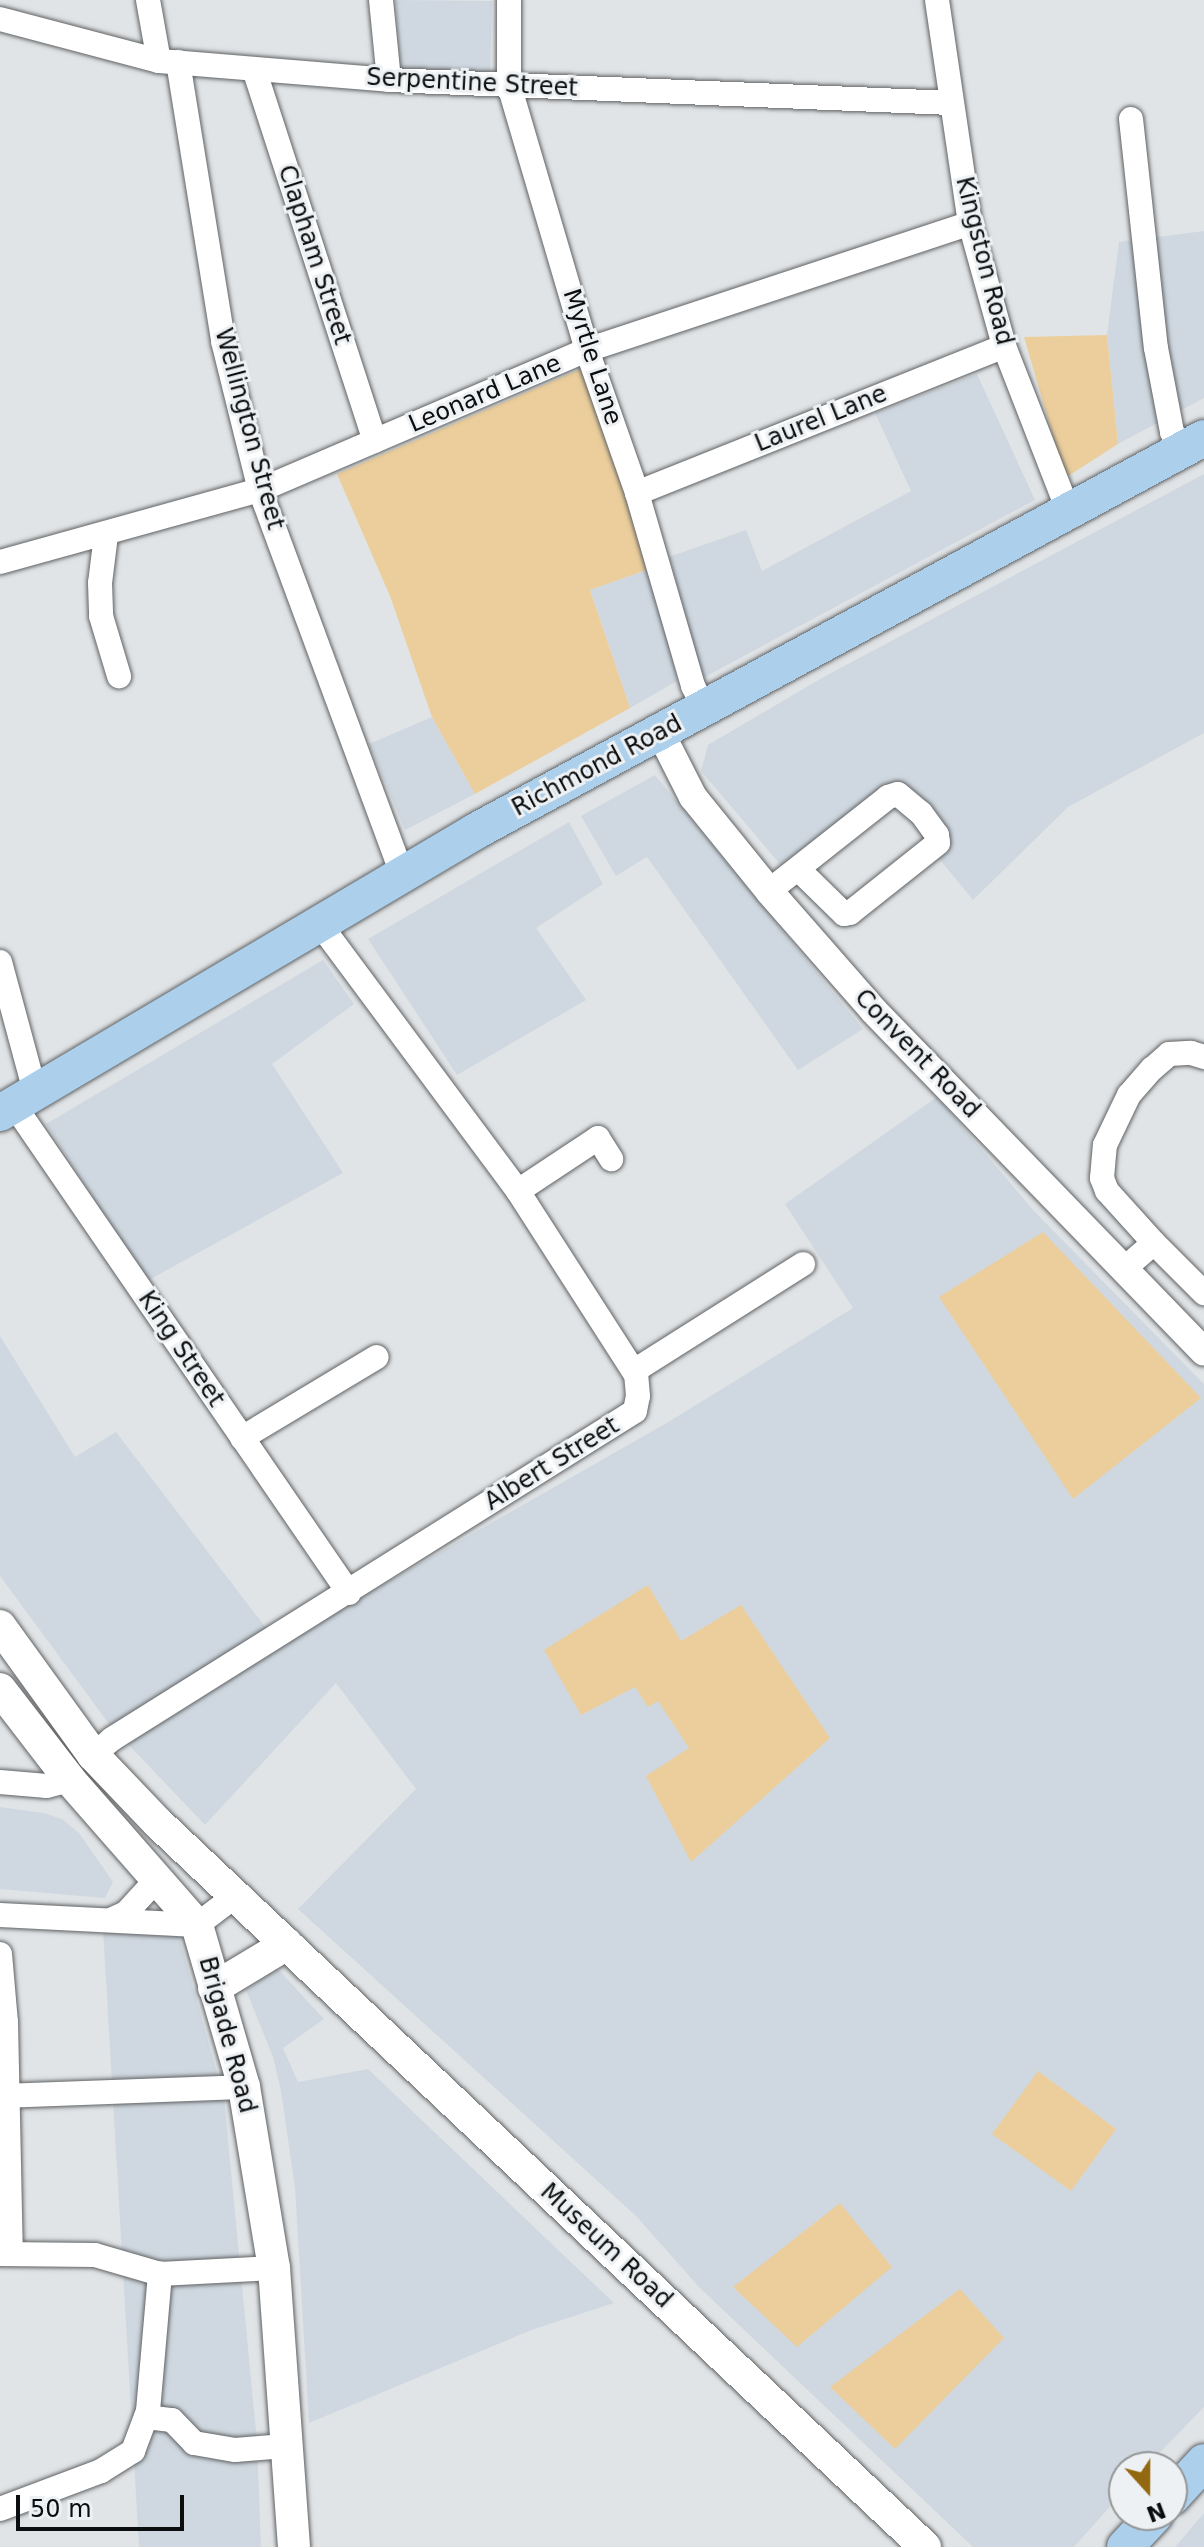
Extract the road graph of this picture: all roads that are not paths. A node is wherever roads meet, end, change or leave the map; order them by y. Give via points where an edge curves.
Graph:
1 (148, 0) edge
2 (381, 0) edge
3 (509, 0) edge
4 (937, 0) edge
5 (0, 19) edge
6 (168, 62) junction
7 (254, 69) junction
8 (389, 80) junction
9 (509, 85) junction
10 (951, 103) junction
11 (1131, 119) dead end
12 (970, 223) junction
13 (1004, 346) junction
14 (587, 350) junction
15 (375, 441) junction
16 (1193, 444) edge
17 (260, 490) junction
18 (637, 493) junction
19 (1069, 513) junction
20 (106, 535) junction
21 (0, 562) edge
22 (119, 676) dead end
23 (704, 708) junction
24 (660, 732) junction
25 (798, 869) junction
26 (402, 873) junction
27 (769, 891) junction
28 (319, 923) junction
29 (0, 962) edge
30 (1204, 1057) edge
31 (16, 1103) edge
32 (611, 1159) dead end
33 (518, 1191) junction
34 (1154, 1243) junction
35 (803, 1264) dead end
36 (1125, 1268) junction
37 (1204, 1293) edge
38 (1204, 1351) edge
39 (377, 1357) dead end
40 (634, 1371) junction
41 (242, 1438) junction
42 (349, 1593) junction
43 (0, 1626) edge
44 (0, 1689) edge
45 (93, 1755) junction
46 (70, 1780) junction
47 (0, 1782) edge
48 (158, 1878) junction
49 (235, 1896) junction
50 (0, 1915) edge
51 (113, 1919) junction
52 (197, 1925) junction
53 (287, 1944) junction
54 (0, 1954) edge
55 (214, 1988) junction
56 (3, 2022) edge
57 (244, 2087) junction
58 (4, 2096) edge
59 (3, 2255) edge
60 (274, 2268) junction
61 (160, 2274) junction
62 (146, 2417) junction
63 (285, 2446) junction
64 (1204, 2462) edge
65 (1188, 2480) edge
66 (0, 2509) edge
67 (1140, 2531) edge
68 (294, 2547) edge
69 (925, 2547) edge
70 (1125, 2547) edge

1 - 6 street, Wellington Street
2 - 8 street
3 - 9 street, Myrtle Lane
4 - 10 street, Kingston Road
5 - 6 street, Serpentine Street
6 - 7 street, Serpentine Street
6 - 17 street, Wellington Street via 223,341
7 - 8 street, Serpentine Street
7 - 15 street, Clapham Street
8 - 9 street, Serpentine Street
9 - 10 street, Serpentine Street
9 - 14 street, Myrtle Lane
10 - 12 street, Kingston Road
11 - 16 street via 1156,348 1172,432
12 - 13 street, Kingston Road
12 - 14 street, Leonard Lane
13 - 18 street, Laurel Lane
13 - 19 street, Kingston Road
14 - 15 street, Leonard Lane
14 - 18 street, Myrtle Lane
15 - 17 street, Leonard Lane
16 - 19 main road, Richmond Road
17 - 20 street, Leonard Lane
17 - 26 street, Wellington Street
18 - 23 street, Myrtle Lane
19 - 23 main road, Richmond Road
20 - 21 street, Leonard Lane
20 - 22 street via 99,604
23 - 24 main road, Richmond Road
24 - 26 main road, Richmond Road
24 - 27 street, Convent Road via 693,797
25 - 25 street via 898,794 937,835 938,843 850,913 844,914
25 - 27 street
26 - 28 main road, Richmond Road
27 - 36 street, Convent Road via 888,1026
28 - 31 main road, Richmond Road
28 - 33 street
29 - 31 street, King Street
30 - 34 street via 1169,1054 1152,1069 1129,1095 1105,1145 1102,1178 1107,1191
31 - 41 street, King Street
32 - 33 street via 598,1138
33 - 40 street
34 - 36 street
34 - 37 street
35 - 40 street
36 - 38 street, Convent Road
39 - 41 street
40 - 42 street, Albert Street via 635,1411
41 - 42 street, King Street
42 - 45 street, Albert Street
43 - 45 main road
44 - 46 main road, Brigade Road
45 - 49 main road
46 - 47 street via 47,1786
46 - 48 main road, Brigade Road
48 - 51 street via 126,1913
48 - 52 main road, Brigade Road
49 - 52 street
49 - 53 main road
50 - 51 street
51 - 52 street
52 - 55 main road, Brigade Road
53 - 55 main road
53 - 69 main road, Museum Road
54 - 56 street
55 - 57 main road, Brigade Road
56 - 58 street
57 - 58 street
57 - 60 main road, Brigade Road
58 - 59 street
59 - 61 street via 95,2255
60 - 61 street
60 - 63 main road, Brigade Road
61 - 62 street
62 - 63 street via 172,2420 194,2443 235,2450
62 - 66 street via 133,2451 101,2471
63 - 68 main road, Brigade Road
64 - 65 main road
67 - 70 main road

